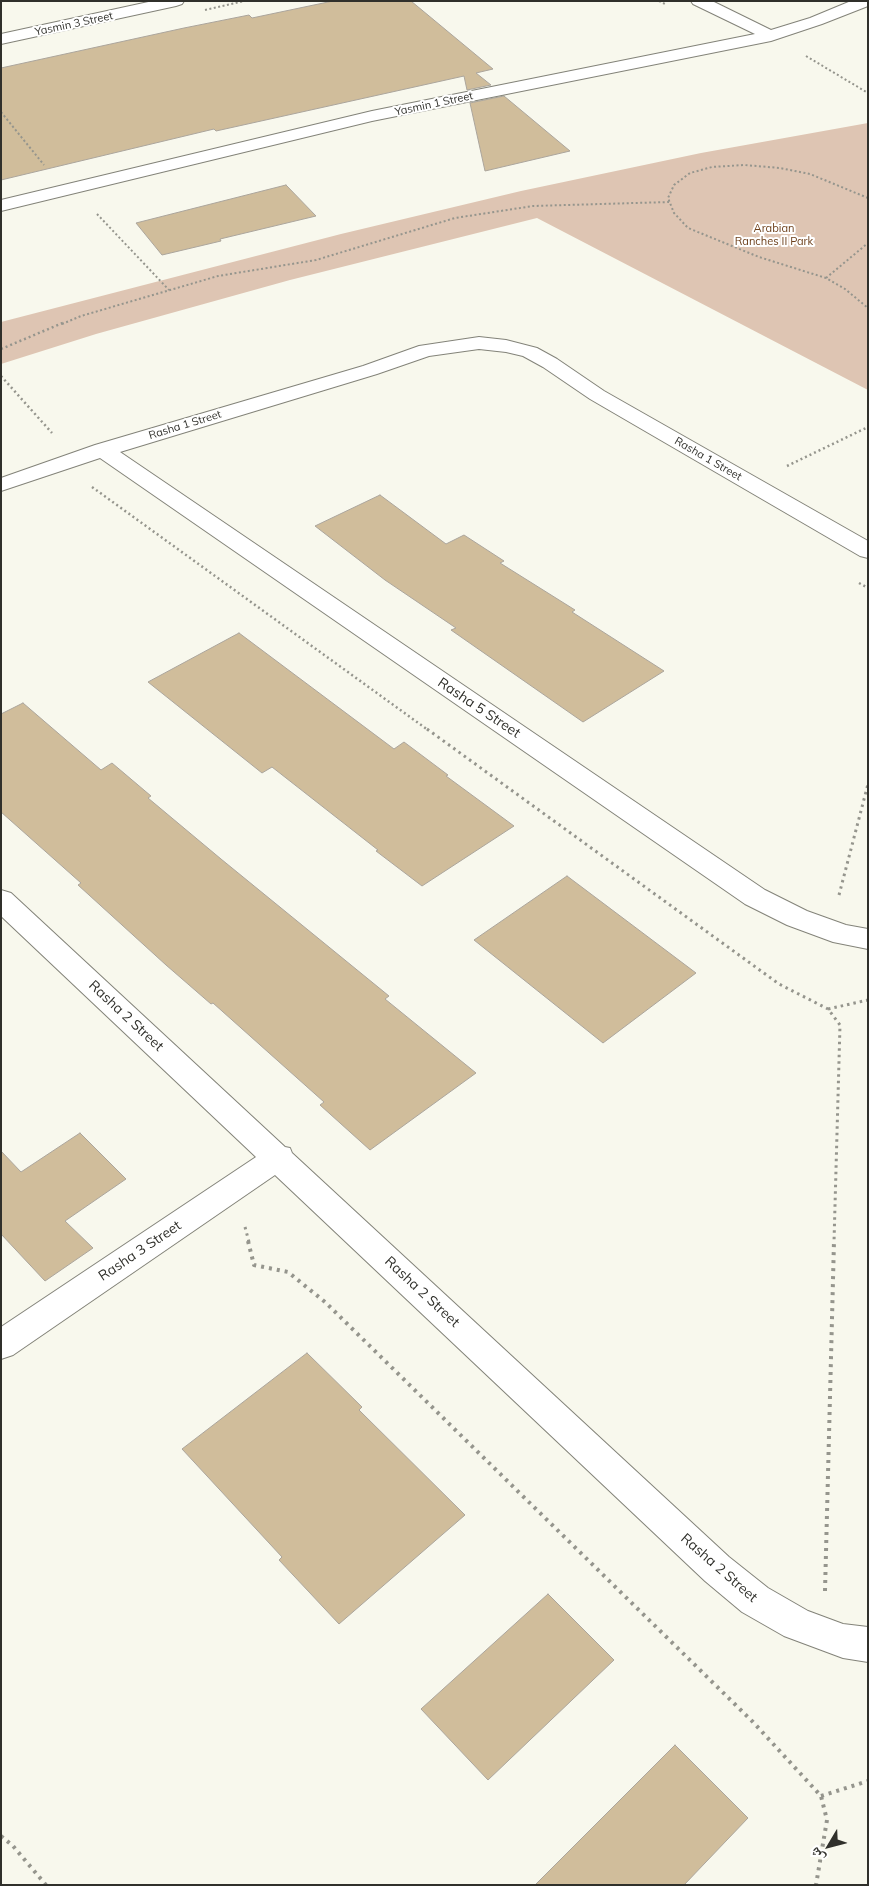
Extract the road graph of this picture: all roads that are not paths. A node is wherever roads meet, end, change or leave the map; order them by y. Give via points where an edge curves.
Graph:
1 (176, 1) edge
2 (699, 1) edge
3 (866, 1) edge
4 (763, 38) junction
5 (1, 39) edge
6 (1, 206) edge
7 (103, 450) junction
8 (1, 485) edge
9 (820, 522) junction
10 (868, 544) edge
11 (868, 551) edge
12 (1, 900) edge
13 (868, 939) edge
14 (279, 1158) junction
15 (1, 1345) edge
16 (868, 1645) edge

1 - 5 street, Yasmin 3 Street
2 - 4 street
3 - 4 street, Yasmin 1 Street via 816,22
4 - 6 street, Yasmin 1 Street via 372,116
7 - 8 street, Rasha 1 Street
7 - 9 street, Rasha 1 Street via 370,370 440,356 477,355 506,358 537,368 597,395
7 - 13 street, Rasha 5 Street via 755,897 797,918
9 - 10 street, Rasha 1 Street
9 - 11 street, Rasha 1 Street
12 - 14 street, Rasha 2 Street
14 - 15 street, Rasha 3 Street
14 - 16 street, Rasha 2 Street via 717,1569 754,1600 797,1624 843,1641

